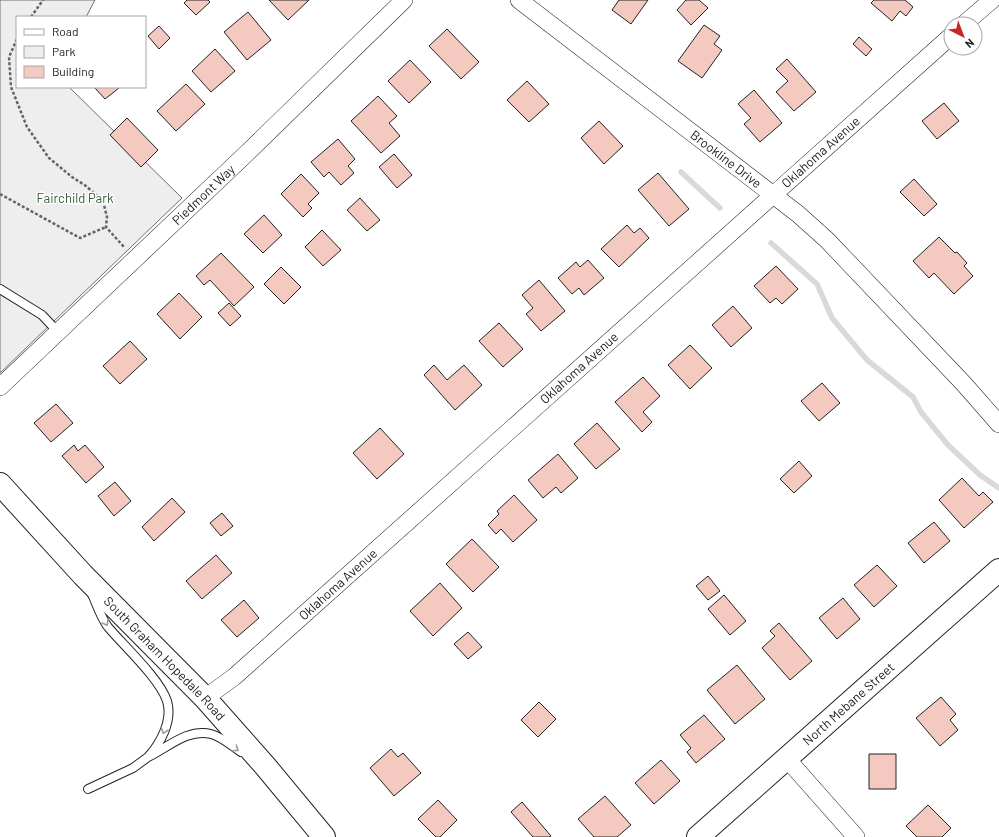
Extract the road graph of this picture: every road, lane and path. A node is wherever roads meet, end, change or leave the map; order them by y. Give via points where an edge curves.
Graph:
1 (43, 0) edge
2 (404, 0) edge
3 (519, 0) edge
4 (992, 0) edge
5 (999, 6) edge
6 (32, 16) edge
7 (973, 16) edge
8 (16, 41) edge
9 (943, 43) edge
10 (0, 194) edge
11 (772, 194) junction
12 (106, 227) junction
13 (135, 259) junction
14 (0, 289) edge
15 (58, 332) junction
16 (0, 387) edge
17 (999, 424) edge
18 (0, 484) edge
19 (999, 570) edge
20 (83, 575) junction
21 (205, 698) junction
22 (148, 757) junction
23 (787, 759) junction
24 (266, 767) junction
25 (88, 789) dead end
26 (324, 837) edge
27 (698, 837) edge
28 (856, 837) edge

1 - 6 path
2 - 13 street, Piedmont Way
3 - 11 street, Brookline Drive
4 - 5 street
4 - 7 street
8 - 12 path via 9,57 11,87 27,127 49,158 103,201 107,217
9 - 11 street, Oklahoma Avenue
10 - 12 path via 80,238
11 - 17 street, Brookline Drive via 827,240
11 - 21 street, Oklahoma Avenue via 234,677
12 - 13 path
13 - 15 street, Piedmont Way
14 - 15 lane via 42,315
15 - 16 street, Piedmont Way
18 - 20 street, South Graham Hopedale Road
19 - 23 street, North Mebane Street
20 - 21 street, South Graham Hopedale Road
20 -> 22 lane via 106,625 155,681 167,703 165,729 157,747
21 - 24 street, South Graham Hopedale Road
22 -> 24 lane via 188,735 201,733 225,741
22 - 25 lane via 133,768
23 - 27 street, North Mebane Street
23 - 28 street
24 - 26 street, South Graham Hopedale Road

